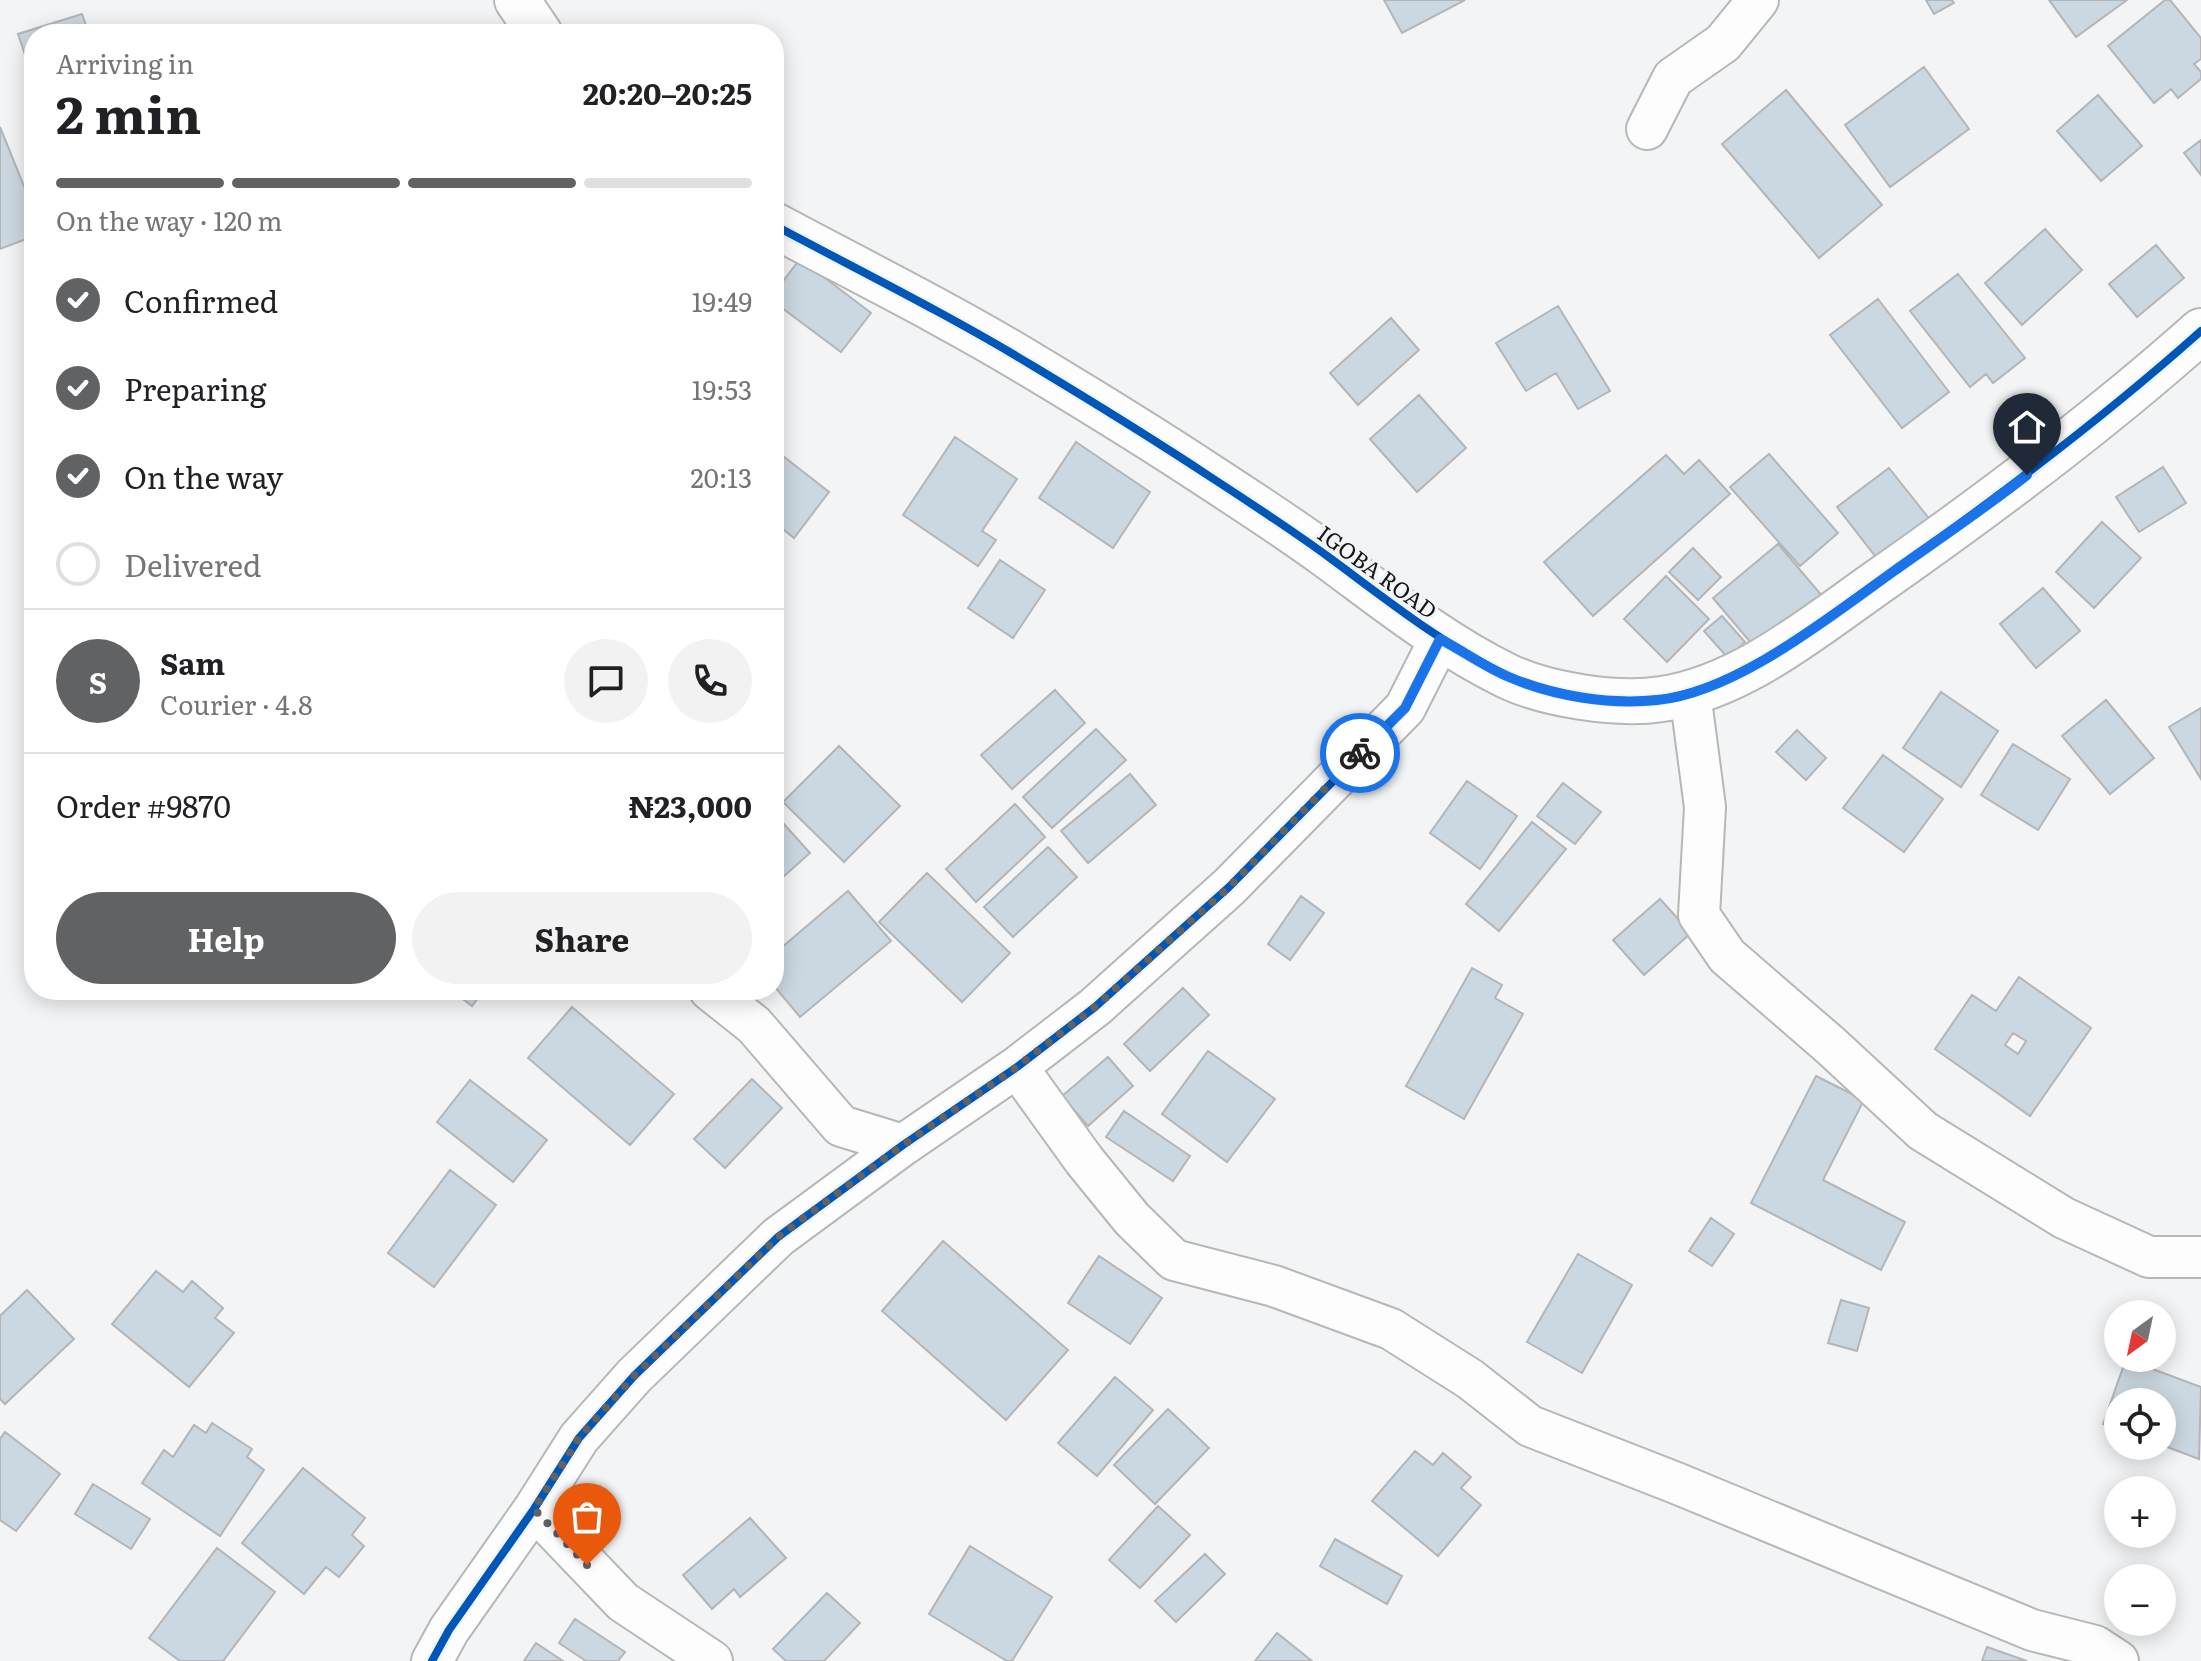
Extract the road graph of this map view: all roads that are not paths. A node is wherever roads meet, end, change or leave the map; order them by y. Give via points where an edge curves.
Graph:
1 (517, 0) edge
2 (1758, 0) edge
3 (533, 24) edge
4 (1647, 129) dead end
5 (784, 230) edge
6 (2201, 331) edge
7 (1440, 639) junction
8 (1690, 693) junction
9 (723, 1000) edge
10 (1017, 1067) junction
11 (903, 1145) junction
12 (2201, 1257) edge
13 (534, 1509) junction
14 (432, 1661) edge
15 (712, 1661) edge
16 (2118, 1661) edge

1 - 3 street
2 - 4 street via 1723,43 1673,78
5 - 7 street, IGOBA ROAD via 1094,403 1297,534
6 - 8 street, IGOBA ROAD via 2127,396 1968,519 1746,670
7 - 8 street, IGOBA ROAD via 1508,677 1555,693 1657,700
7 - 10 street via 1405,708 1229,887 1095,1007
8 - 12 street via 1705,807 1699,915 1727,956 1923,1131 2064,1218 2149,1257
9 - 11 street via 754,1025 841,1126
10 - 11 street
10 - 16 street via 1084,1160 1174,1260 1274,1286 1391,1329 1470,1379 1530,1426 2032,1630 2095,1646
11 - 13 street via 778,1237 654,1356 579,1438
13 - 14 street
13 - 15 street via 623,1602

